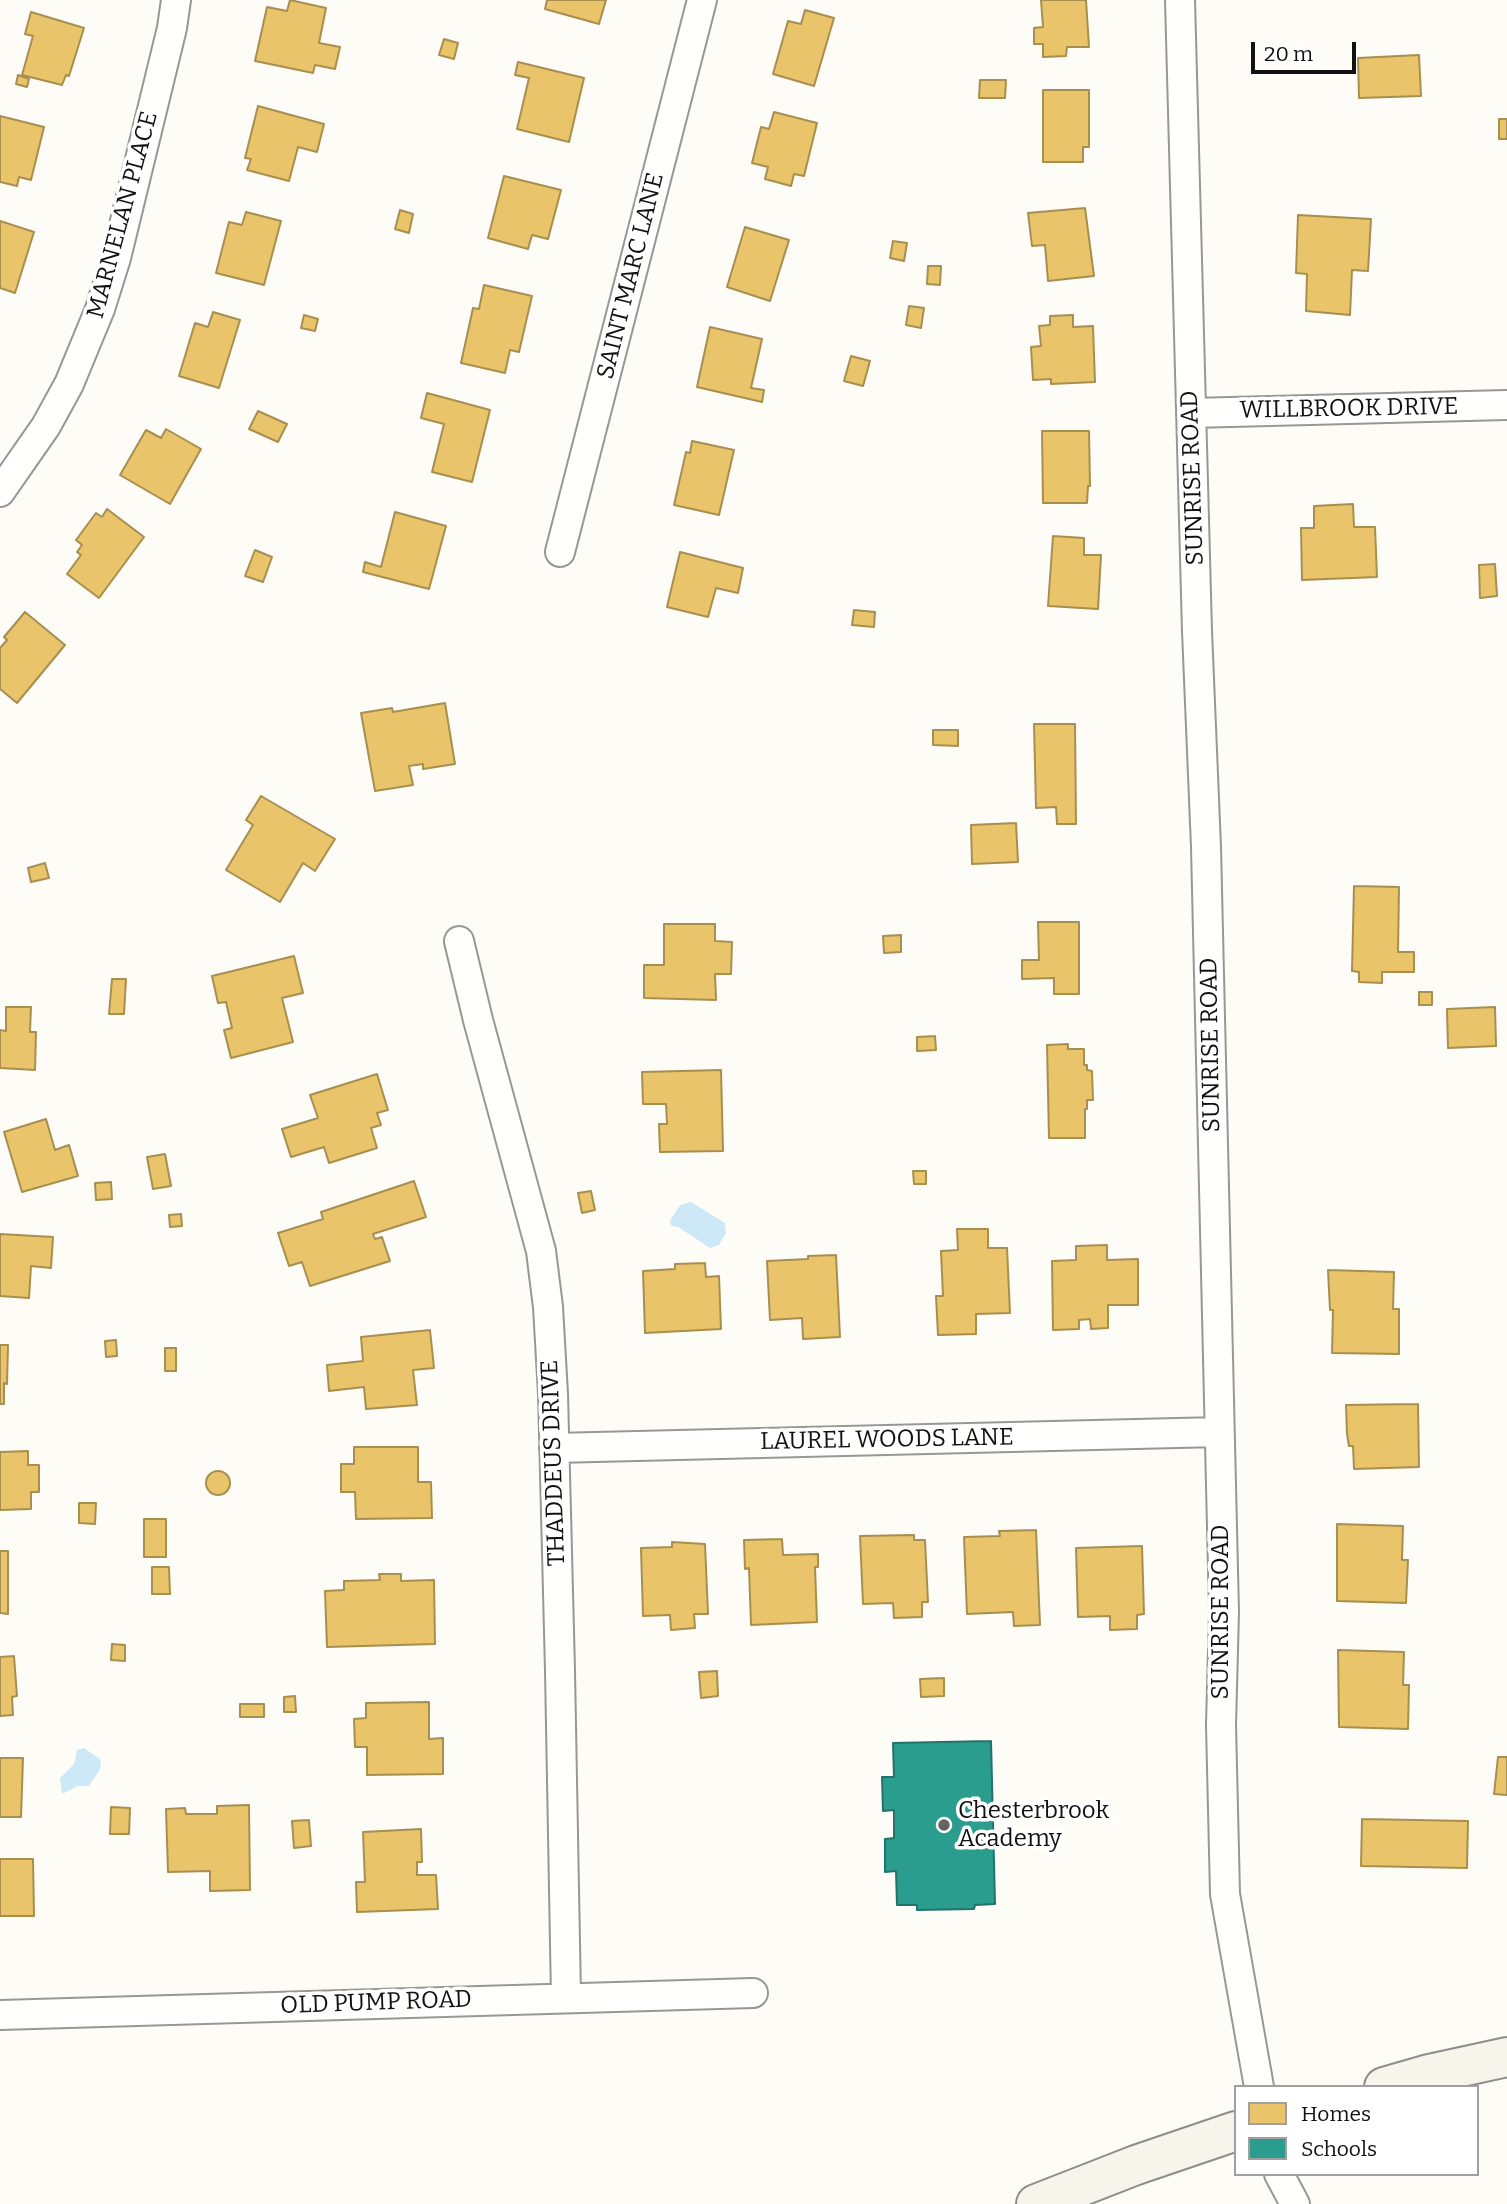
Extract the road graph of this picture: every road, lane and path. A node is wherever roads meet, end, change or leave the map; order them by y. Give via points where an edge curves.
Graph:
1 (176, 0) edge
2 (702, 0) edge
3 (1180, 0) edge
4 (1507, 405) edge
5 (1191, 413) junction
6 (0, 492) edge
7 (559, 552) dead end
8 (459, 940) dead end
9 (1219, 1432) junction
10 (554, 1448) junction
11 (753, 1993) dead end
12 (566, 1997) junction
13 (0, 2015) edge
14 (1507, 2057) edge
15 (1259, 2085) edge
16 (1391, 2085) edge
17 (1234, 2132) edge
18 (1280, 2176) edge
19 (1036, 2204) edge
20 (1295, 2204) edge

1 - 6 street, MARNELAN PLACE via 100,309 69,384
2 - 7 street, SAINT MARC LANE
3 - 5 street, SUNRISE ROAD
4 - 5 street, WILLBROOK DRIVE
5 - 9 street, SUNRISE ROAD
8 - 10 street, THADDEUS DRIVE via 541,1251
9 - 10 street, LAUREL WOODS LANE
9 - 15 street, SUNRISE ROAD via 1225,1895
10 - 12 street, THADDEUS DRIVE
11 - 12 street, OLD PUMP ROAD
12 - 13 street, OLD PUMP ROAD
14 - 16 main road
17 - 19 main road
18 - 20 street

